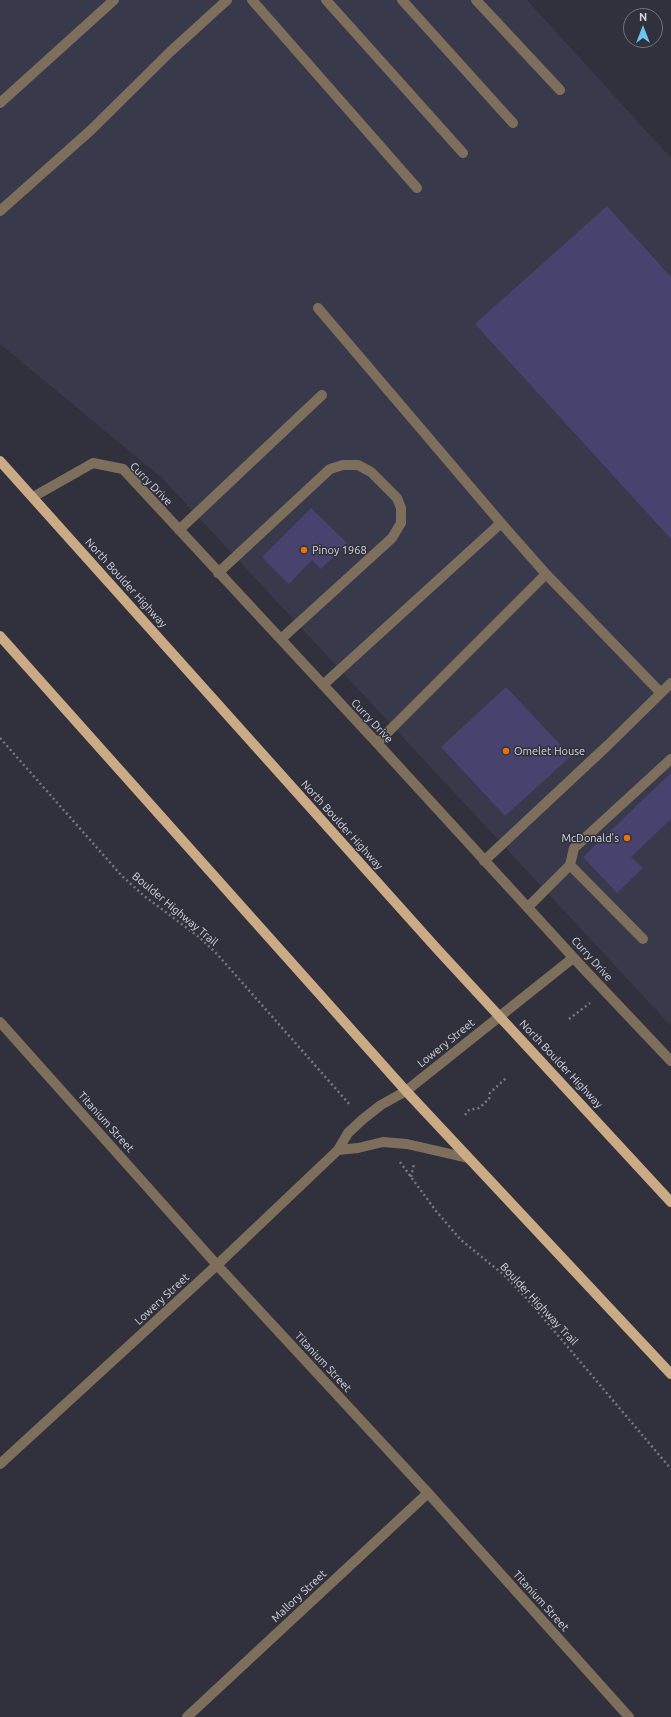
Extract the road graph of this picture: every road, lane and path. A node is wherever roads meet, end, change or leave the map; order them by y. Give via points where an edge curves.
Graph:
1 (114, 0) edge
2 (227, 0) edge
3 (252, 0) edge
4 (326, 0) edge
5 (402, 0) edge
6 (476, 0) edge
7 (560, 90) dead end
8 (0, 104) edge
9 (513, 123) dead end
10 (464, 154) dead end
11 (417, 188) dead end
12 (0, 211) edge
13 (318, 308) dead end
14 (322, 395) dead end
15 (0, 460) edge
16 (34, 497) junction
17 (501, 523) junction
18 (179, 530) junction
19 (218, 572) junction
20 (546, 574) junction
21 (0, 636) edge
22 (281, 639) junction
23 (671, 683) edge
24 (323, 686) junction
25 (661, 693) junction
26 (0, 738) edge
27 (377, 743) junction
28 (671, 759) edge
29 (484, 861) junction
30 (570, 865) junction
31 (528, 907) junction
32 (643, 938) dead end
33 (573, 958) junction
34 (590, 1003) dead end
35 (500, 1016) junction
36 (569, 1019) dead end
37 (1, 1026) edge
38 (671, 1061) edge
39 (506, 1078) dead end
40 (406, 1091) junction
41 (355, 1111) dead end
42 (465, 1115) dead end
43 (338, 1150) junction
44 (468, 1158) junction
45 (399, 1159) dead end
46 (415, 1163) dead end
47 (411, 1177) junction
48 (671, 1202) edge
49 (217, 1265) junction
50 (671, 1374) edge
51 (0, 1464) edge
52 (671, 1469) edge
53 (428, 1493) junction
54 (187, 1717) edge
55 (629, 1717) edge

1 - 8 street
2 - 12 street via 91,130
3 - 11 street
4 - 10 street
5 - 9 street
6 - 7 street
13 - 17 street
14 - 18 street
15 - 16 main road, North Boulder Highway
16 - 18 street, Curry Drive via 93,463 123,469
16 - 35 main road, North Boulder Highway via 438,950
17 - 20 street
17 - 24 street
18 - 19 street, Curry Drive
19 - 22 street, Curry Drive
19 - 22 street via 330,469 358,465 371,472 397,498 401,508 401,523 392,538
20 - 25 street
20 - 27 street
21 - 40 main road
22 - 24 street, Curry Drive
23 - 25 street
24 - 27 street, Curry Drive
25 - 29 street
26 - 41 path, Boulder Highway Trail via 121,875 217,954
27 - 29 street, Curry Drive
28 - 30 street via 574,848
29 - 31 street, Curry Drive
30 - 31 street
30 - 32 street
31 - 33 street, Curry Drive
33 - 35 street, Lowery Street
33 - 38 street, Curry Drive
34 - 36 path
35 - 40 street, Lowery Street
35 - 48 main road, North Boulder Highway
37 - 49 street, Titanium Street
39 - 42 path via 490,1093 489,1099
40 - 43 street, Lowery Street via 381,1104 363,1119 348,1133
40 - 44 main road
43 - 44 street via 383,1142 421,1146
43 - 49 street, Lowery Street
44 - 50 main road
45 - 47 path, Boulder Highway Trail
46 - 47 path
47 - 52 path, Boulder Highway Trail via 461,1240 504,1275 528,1300
49 - 51 street, Lowery Street
49 - 53 street, Titanium Street
53 - 54 street, Mallory Street
53 - 55 street, Titanium Street

